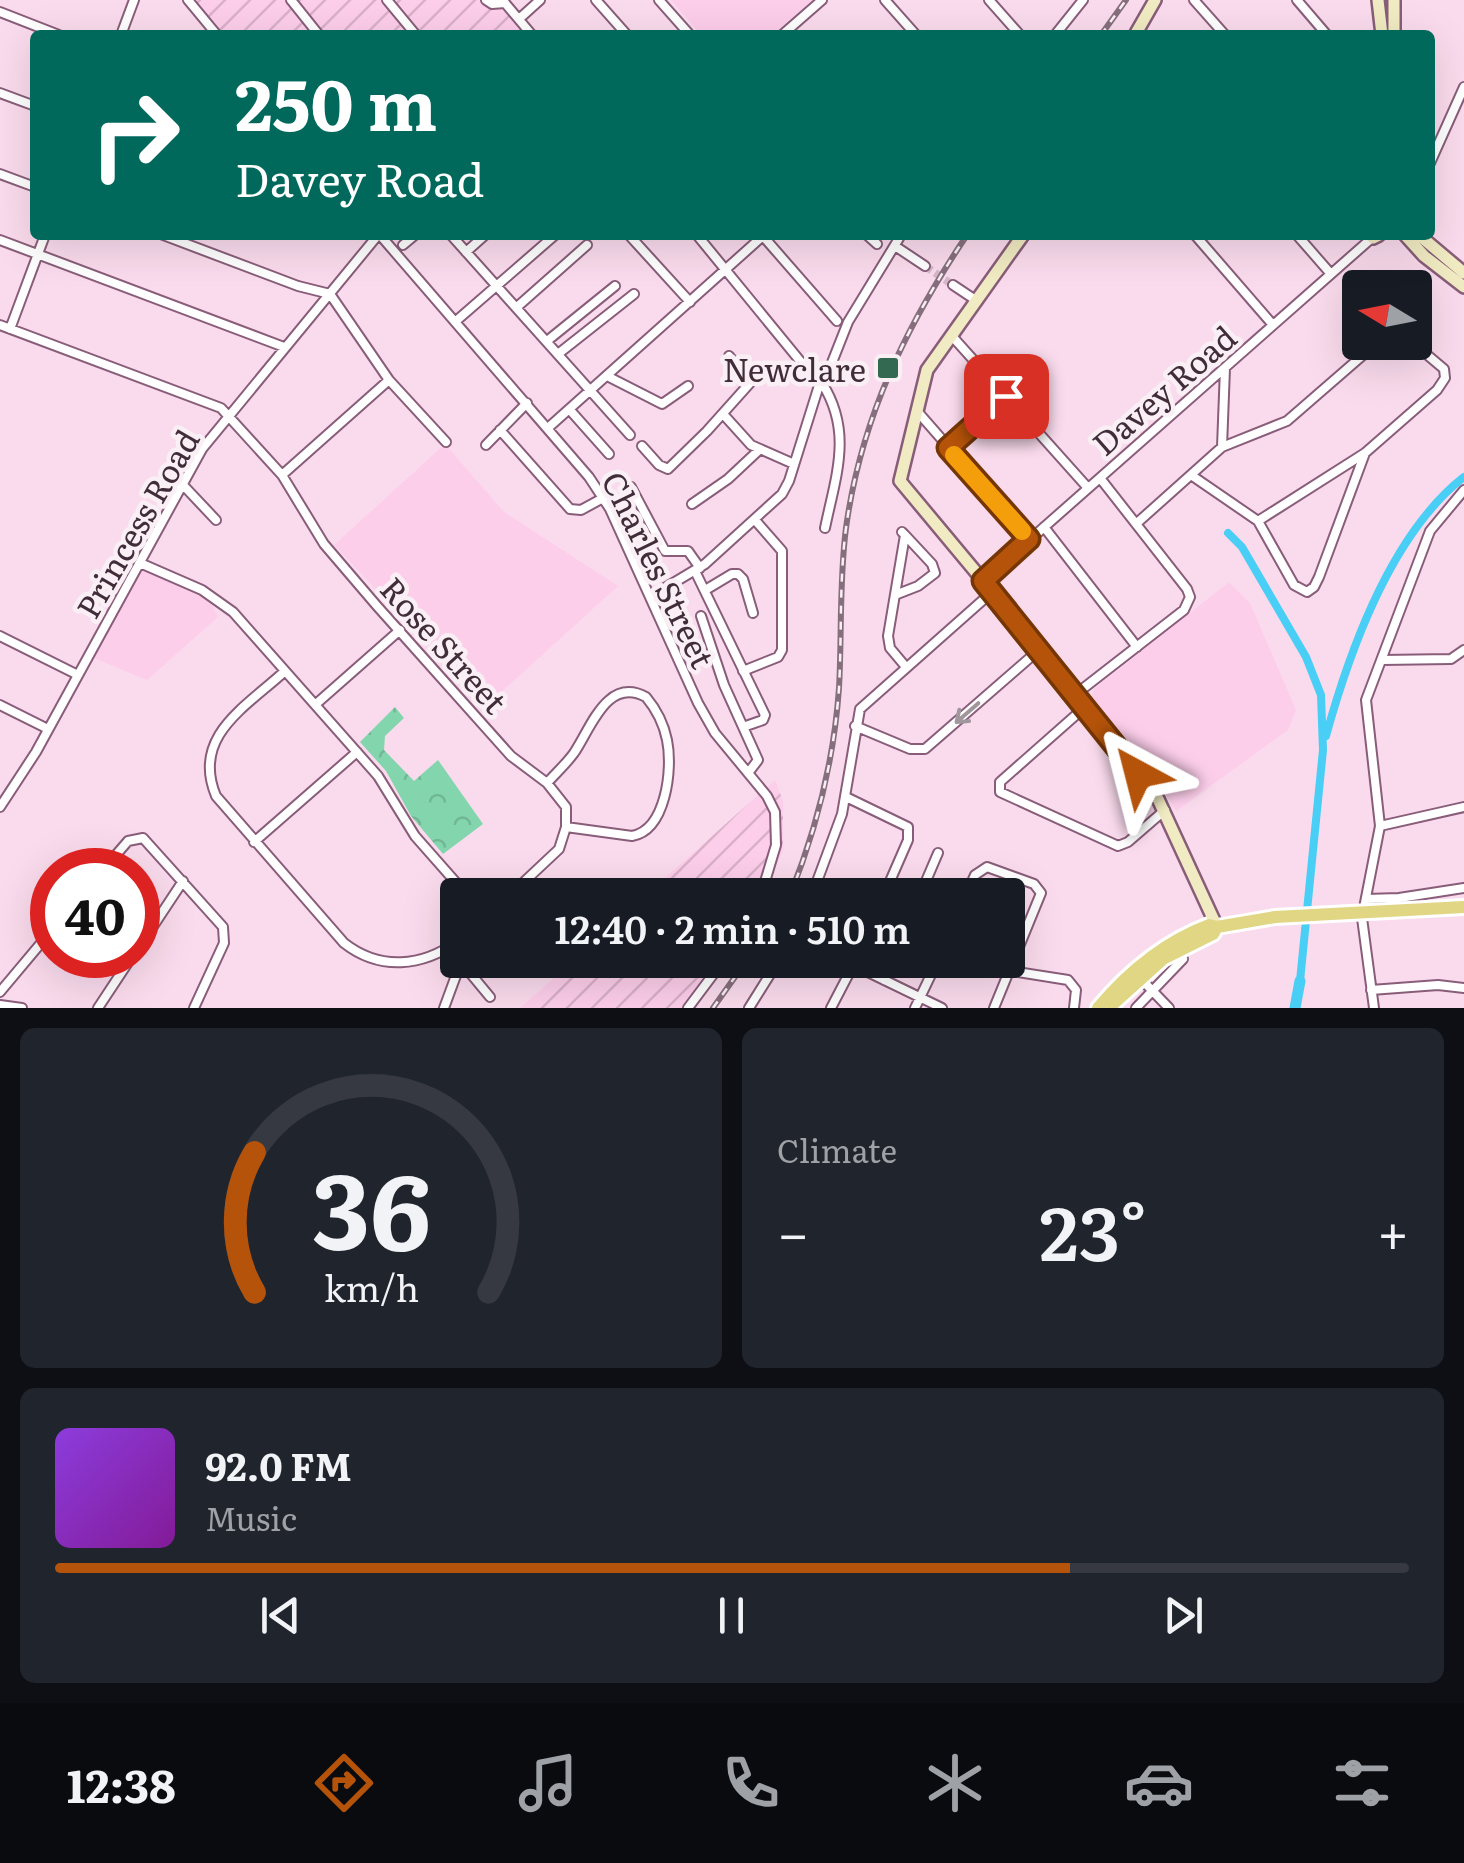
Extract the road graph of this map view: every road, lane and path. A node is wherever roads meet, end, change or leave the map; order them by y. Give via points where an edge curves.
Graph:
1 (134, 0) edge
2 (188, 0) edge
3 (290, 0) edge
4 (387, 0) edge
5 (486, 0) edge
6 (540, 0) edge
7 (596, 0) edge
8 (659, 0) edge
9 (822, 0) edge
10 (885, 0) edge
11 (989, 0) edge
12 (1084, 0) edge
13 (1154, 0) edge
14 (1194, 0) edge
15 (1297, 0) edge
16 (1378, 0) edge
17 (1394, 0) edge
18 (505, 2) edge
19 (0, 12) edge
20 (520, 19) junction
21 (47, 30) edge
22 (123, 30) edge
23 (213, 30) edge
24 (316, 30) edge
25 (412, 30) edge
26 (528, 30) edge
27 (623, 30) edge
28 (686, 30) edge
29 (788, 30) edge
30 (912, 30) edge
31 (1016, 30) edge
32 (1059, 30) edge
33 (1138, 30) edge
34 (1221, 30) edge
35 (1323, 30) edge
36 (1381, 30) edge
37 (1394, 30) edge
38 (1464, 87) edge
39 (0, 93) edge
40 (30, 104) edge
41 (1435, 152) edge
42 (0, 174) edge
43 (30, 185) edge
44 (0, 240) edge
45 (44, 240) edge
46 (176, 240) edge
47 (376, 240) edge
48 (384, 240) edge
49 (409, 240) edge
50 (455, 240) edge
51 (479, 240) edge
52 (549, 240) edge
53 (634, 240) edge
54 (701, 240) edge
55 (758, 240) edge
56 (767, 240) edge
57 (873, 240) edge
58 (898, 240) edge
59 (1020, 240) edge
60 (1199, 240) edge
61 (1301, 240) edge
62 (1371, 240) edge
63 (1412, 240) edge
64 (1415, 240) edge
65 (877, 244) dead end
66 (403, 245) dead end
67 (587, 245) dead end
68 (895, 246) junction
69 (466, 252) junction
70 (38, 254) junction
71 (925, 266) tunnel mouth
72 (726, 270) junction
73 (1464, 273) edge
74 (1331, 274) junction
75 (498, 285) junction
76 (954, 285) tunnel mouth
77 (615, 286) dead end
78 (1464, 288) edge
79 (330, 294) junction
80 (634, 294) dead end
81 (977, 301) junction
82 (690, 302) junction
83 (517, 306) junction
84 (456, 321) junction
85 (837, 321) dead end
86 (1273, 325) junction
87 (5, 327) edge
88 (952, 335) junction
89 (547, 341) junction
90 (284, 347) junction
91 (558, 354) junction
92 (729, 356) dead end
93 (1432, 357) edge
94 (1358, 360) edge
95 (1225, 368) junction
96 (607, 376) junction
97 (821, 379) junction
98 (389, 380) junction
99 (688, 386) dead end
100 (590, 390) junction
101 (1006, 396) junction
102 (528, 403) junction
103 (569, 409) junction
104 (916, 410) junction
105 (723, 414) junction
106 (229, 416) junction
107 (549, 427) junction
108 (500, 430) junction
109 (630, 436) dead end
110 (446, 442) dead end
111 (486, 444) dead end
112 (642, 446) dead end
113 (1222, 447) junction
114 (948, 448) junction
115 (758, 450) junction
116 (1366, 453) junction
117 (609, 454) dead end
118 (794, 464) junction
119 (1191, 474) junction
120 (282, 475) junction
121 (1100, 478) junction
122 (182, 485) junction
123 (631, 488) dead end
124 (1088, 488) junction
125 (1464, 490) edge
126 (603, 498) junction
127 (692, 504) dead end
128 (216, 520) dead end
129 (755, 520) junction
130 (1258, 521) junction
131 (1137, 523) junction
132 (1044, 527) junction
133 (825, 528) dead end
134 (1029, 539) junction
135 (140, 563) junction
136 (697, 569) junction
137 (988, 586) junction
138 (706, 589) junction
139 (895, 595) junction
140 (650, 597) junction
141 (753, 613) dead end
142 (700, 616) dead end
143 (400, 630) junction
144 (0, 636) edge
145 (1138, 647) junction
146 (1040, 649) junction
147 (1464, 650) edge
148 (1382, 660) junction
149 (906, 666) junction
150 (285, 671) junction
151 (743, 671) junction
152 (78, 675) junction
153 (1076, 694) junction
154 (316, 704) junction
155 (0, 705) edge
156 (1085, 707) junction
157 (855, 726) junction
158 (743, 727) junction
159 (48, 729) junction
160 (357, 752) junction
161 (748, 774) junction
162 (547, 783) junction
163 (846, 796) junction
164 (0, 807) edge
165 (1464, 808) edge
166 (1165, 810) junction
167 (566, 826) junction
168 (1380, 826) junction
169 (254, 842) junction
170 (122, 848) edge
171 (154, 848) edge
172 (938, 853) dead end
173 (160, 854) edge
174 (452, 878) edge
175 (529, 878) edge
176 (767, 878) edge
177 (819, 878) edge
178 (891, 878) edge
179 (927, 878) edge
180 (974, 878) edge
181 (1014, 878) edge
182 (183, 880) junction
183 (1025, 883) edge
184 (1464, 888) edge
185 (1364, 906) junction
186 (1464, 906) edge
187 (160, 915) edge
188 (1217, 927) junction
189 (1025, 938) edge
190 (440, 950) edge
191 (30, 956) edge
192 (1184, 959) dead end
193 (1025, 973) edge
194 (1136, 973) junction
195 (118, 978) edge
196 (453, 978) edge
197 (474, 978) edge
198 (710, 978) edge
199 (768, 978) edge
200 (847, 978) edge
201 (881, 978) edge
202 (930, 978) edge
203 (1008, 978) edge
204 (884, 980) joint
205 (1464, 988) edge
206 (1370, 990) junction
207 (1152, 991) junction
208 (0, 992) edge
209 (490, 997) dead end
210 (921, 998) junction
211 (0, 1005) edge
212 (1077, 1007) edge
213 (22, 1008) edge
214 (98, 1008) edge
215 (194, 1008) edge
216 (444, 1008) edge
217 (688, 1008) edge
218 (749, 1008) edge
219 (831, 1008) edge
220 (916, 1008) edge
221 (942, 1008) edge
222 (994, 1008) edge
223 (1098, 1008) edge
224 (1109, 1008) edge
225 (1136, 1008) edge
226 (1169, 1008) edge
227 (1374, 1008) edge

1 - 22 street
2 - 23 street
3 - 24 street
4 - 25 street
5 - 18 street
6 - 20 street
7 - 27 street
8 - 28 street
9 - 29 street
10 - 30 street
11 - 31 street
12 - 32 street
13 - 33 street
14 - 34 street
15 - 35 street
16 - 36 street
17 - 37 street
18 - 20 street
19 - 21 street
20 - 26 street
38 - 41 street
39 - 40 street
42 - 43 street
44 - 70 street
45 - 70 street
46 - 79 street
47 - 79 street, Princess Road
48 - 84 street, Charles Street
49 - 66 street
50 - 69 street
51 - 69 street
52 - 75 street
53 - 82 street
54 - 72 street
55 - 72 street
56 - 85 street
57 - 65 street
58 - 68 street
59 - 81 street
60 - 86 street
61 - 74 street
62 - 74 street, Davey Road
63 - 78 street
64 - 73 street
67 - 83 street
68 - 71 street
68 - 97 street
69 - 75 street
70 - 87 street
70 - 90 street
72 - 82 street
72 - 97 street
74 - 86 street, Davey Road
75 - 83 street
75 - 84 street
76 - 81 street
77 - 89 street
79 - 90 street, Princess Road
79 - 98 street
80 - 91 street
81 - 88 street
82 - 96 street
83 - 89 street
84 - 102 street, Charles Street
86 - 95 street, Davey Road
87 - 106 street
88 - 101 street
88 - 104 street via 927,370
89 - 91 street
90 - 106 street, Princess Road
91 - 100 street
92 - 105 street via 750,383
93 - 116 street via 1442,364 1444,382
94 - 113 street via 1287,422
95 - 113 street
95 - 121 street, Davey Road
96 - 99 street via 662,404
96 - 100 street
97 - 118 street
97 - 133 street via 842,436
98 - 110 street
98 - 120 street
100 - 103 street
100 - 109 street
101 - 114 street
101 - 124 street
102 - 107 street, Charles Street
102 - 108 street
103 - 107 street
103 - 117 street
104 - 114 street
104 - 137 street via 901,485
105 - 112 street via 668,468
105 - 115 street
106 - 120 street, Rose Street
106 - 122 street, Princess Road
107 - 126 street, Charles Street
108 - 111 street
108 - 126 street via 570,509
113 - 119 street
114 - 134 street
115 - 118 street
115 - 127 street
116 - 130 street
116 - 130 street via 1311,590 1294,585
118 - 129 street via 782,494
119 - 130 street
119 - 131 street
120 - 143 street, Rose Street via 324,544
121 - 124 street, Davey Road
121 - 131 street
122 - 128 street
122 - 135 street, Princess Road
123 - 136 street via 665,550 688,551
124 - 132 street, Davey Road
125 - 148 street via 1430,530
126 - 140 street, Charles Street
129 - 136 street
129 - 151 street via 782,551 782,650
131 - 145 street via 1190,597 1184,610
132 - 134 street, Davey Road
132 - 145 street
134 - 137 street, Davey Road
135 - 150 street via 226,605
135 - 152 street, Princess Road
136 - 138 street
136 - 140 street
137 - 146 street
137 - 149 street, Davey Road
138 - 141 street via 738,574
138 - 151 street
139 - 139 street via 936,573 903,534
139 - 149 street via 888,643
140 - 161 street, Charles Street via 715,734
142 - 158 street
143 - 154 street
143 - 162 street, Rose Street via 510,756
144 - 152 street
145 - 153 street
146 - 153 street
146 -> 157 street via 925,749 910,750
147 - 148 street via 1450,659
148 - 168 street via 1366,705
149 - 157 street, Davey Road via 864,704
150 - 154 street
150 - 169 street via 221,729 210,752 216,796
151 - 158 street via 766,717
152 - 159 street, Princess Road
153 - 156 street
154 - 160 street
155 - 159 street
156 - 166 street
156 - 166 street via 1000,782 1000,792 1118,846
157 - 163 street
158 - 161 street via 758,762
159 - 164 street, Princess Road
160 - 169 street
160 - 174 street
161 - 176 street, Charles Street via 776,812
162 - 167 street, Rose Street via 566,807
162 - 167 street via 608,701 630,692 646,697 668,750 655,822 632,836
163 - 177 street
163 - 178 street via 908,827
165 - 168 street
166 - 188 street
167 - 175 street via 552,857
168 - 185 street
169 - 190 street via 358,953 391,964
170 - 171 street via 138,837
172 - 179 street
173 - 182 street
180 - 181 street via 987,867
182 - 187 street
182 - 215 street via 225,933
183 - 189 street via 1040,889 1041,901
184 - 185 street
185 - 186 main road
185 - 188 main road
185 - 206 street
188 - 194 main road
191 - 208 street
192 - 207 street
193 - 212 street via 1068,980
194 - 207 street
194 - 223 main road
194 - 224 main road
195 - 214 street
196 - 216 street
197 - 209 street
198 - 217 street
199 - 218 street
200 - 219 street
201 - 204 street
202 - 210 street
203 - 222 street
204 - 210 street
205 - 206 street
206 - 227 street
207 - 225 street
207 - 226 street
210 - 220 street
210 - 221 street
211 - 213 street

